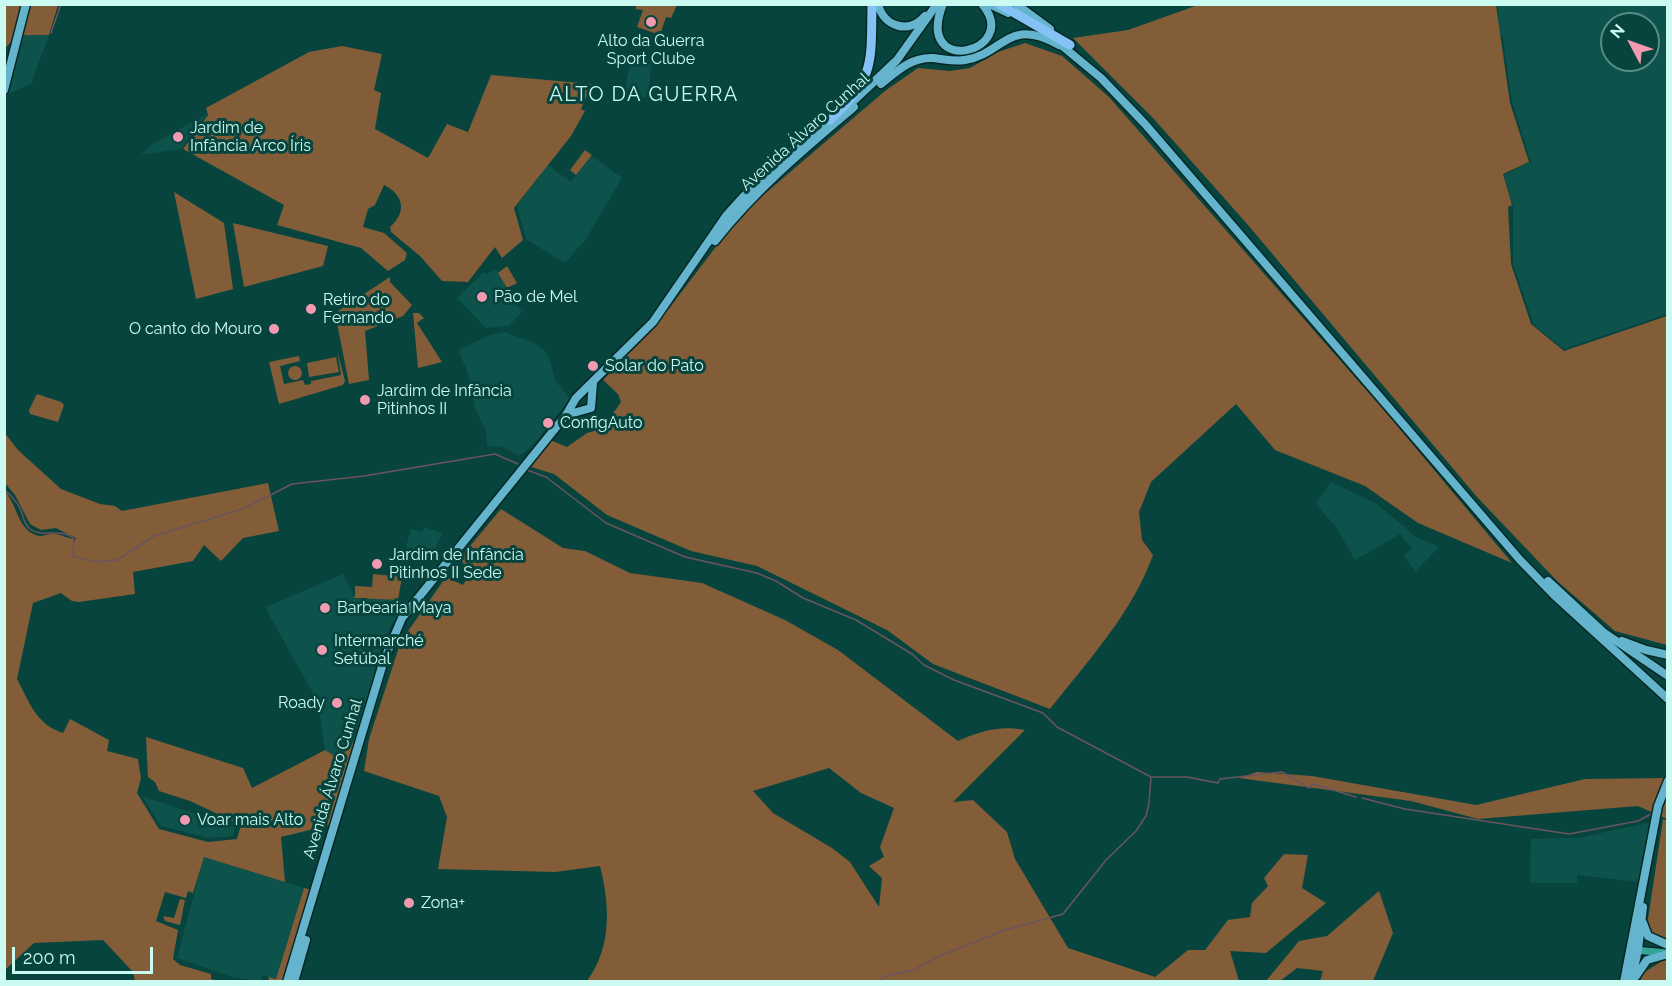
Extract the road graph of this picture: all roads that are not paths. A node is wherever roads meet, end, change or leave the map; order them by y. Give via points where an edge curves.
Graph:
1 (26, 4) edge
2 (872, 4) edge
3 (879, 4) edge
4 (936, 4) edge
5 (942, 4) edge
6 (982, 4) edge
7 (989, 4) edge
8 (999, 4) edge
9 (1016, 4) edge
10 (1068, 47) junction
11 (881, 84) junction
12 (4, 90) edge
13 (830, 120) junction
14 (685, 279) junction
15 (592, 383) junction
16 (583, 393) junction
17 (593, 400) junction
18 (574, 404) junction
19 (583, 411) junction
20 (567, 415) junction
21 (423, 594) junction
22 (1574, 610) junction
23 (1668, 655) edge
24 (1668, 676) edge
25 (1668, 681) edge
26 (1668, 699) edge
27 (1668, 781) edge
28 (1668, 792) edge
29 (1659, 803) junction
30 (1643, 891) junction
31 (1643, 921) junction
32 (1668, 947) edge
33 (1635, 950) junction
34 (1668, 954) edge
35 (287, 981) edge
36 (294, 981) edge
37 (1624, 981) edge
38 (1632, 981) edge

1 - 12 main road
2 - 13 highway via 867,77 853,98
3 - 4 main road via 890,23 908,27 920,23
4 - 13 main road, Avenida Álvaro Cunhal via 897,60 868,90
5 - 6 main road via 936,22 938,36 953,50 966,52 976,49 989,34 990,18
5 - 11 main road, Avenida Álvaro Cunhal via 920,39
7 - 10 main road
8 - 10 highway
9 - 10 main road
10 - 11 main road via 1022,34 966,60 933,58 910,62
10 - 22 main road via 1107,78 1454,481
11 - 14 main road, Avenida Álvaro Cunhal via 758,192
13 - 14 main road, Avenida Álvaro Cunhal via 780,161 726,216
14 - 15 main road, Avenida Álvaro Cunhal via 653,322
15 - 16 main road, Avenida Álvaro Cunhal
15 - 17 main road
16 - 17 main road
16 - 18 main road
17 - 19 main road via 591,408
18 - 19 main road
18 - 20 main road, Avenida Álvaro Cunhal
19 - 20 main road
20 - 21 main road, Avenida Álvaro Cunhal
21 - 35 main road, Avenida Álvaro Cunhal via 402,618 387,651
21 - 36 main road, Avenida Álvaro Cunhal via 401,630 389,663
22 - 23 main road via 1630,645
22 - 24 main road
22 - 25 main road via 1624,652
22 - 26 main road
27 - 29 main road
28 - 29 main road
29 - 30 main road
30 - 31 main road
30 - 33 main road
31 - 32 main road via 1648,936
31 - 33 main road
32 - 33 street
33 - 34 street
33 - 37 main road
33 - 38 main road
34 - 38 main road via 1647,960

